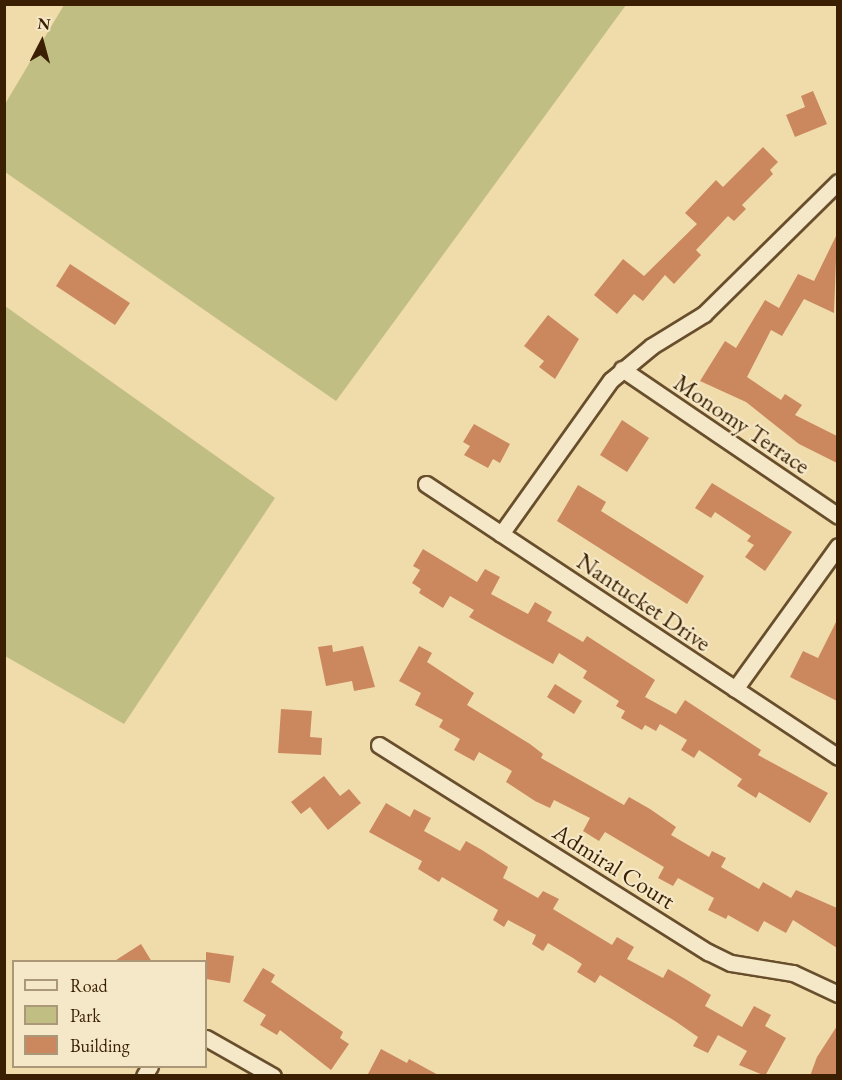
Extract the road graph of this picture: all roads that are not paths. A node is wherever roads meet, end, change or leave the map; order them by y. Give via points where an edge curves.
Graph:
1 (837, 182) edge
2 (622, 369) junction
3 (426, 484) dead end
4 (837, 516) edge
5 (501, 534) junction
6 (837, 546) edge
7 (735, 689) junction
8 (380, 745) dead end
9 (837, 757) edge
10 (837, 994) edge
11 (207, 1039) edge
12 (273, 1076) edge

1 - 2 street via 704,314
2 - 4 street, Monomy Terrace
2 - 5 street via 591,405
3 - 5 street, Nantucket Drive
5 - 7 street, Nantucket Drive
6 - 7 street
7 - 9 street, Nantucket Drive
8 - 10 street, Admiral Court via 708,952 731,963 794,973
11 - 12 street

